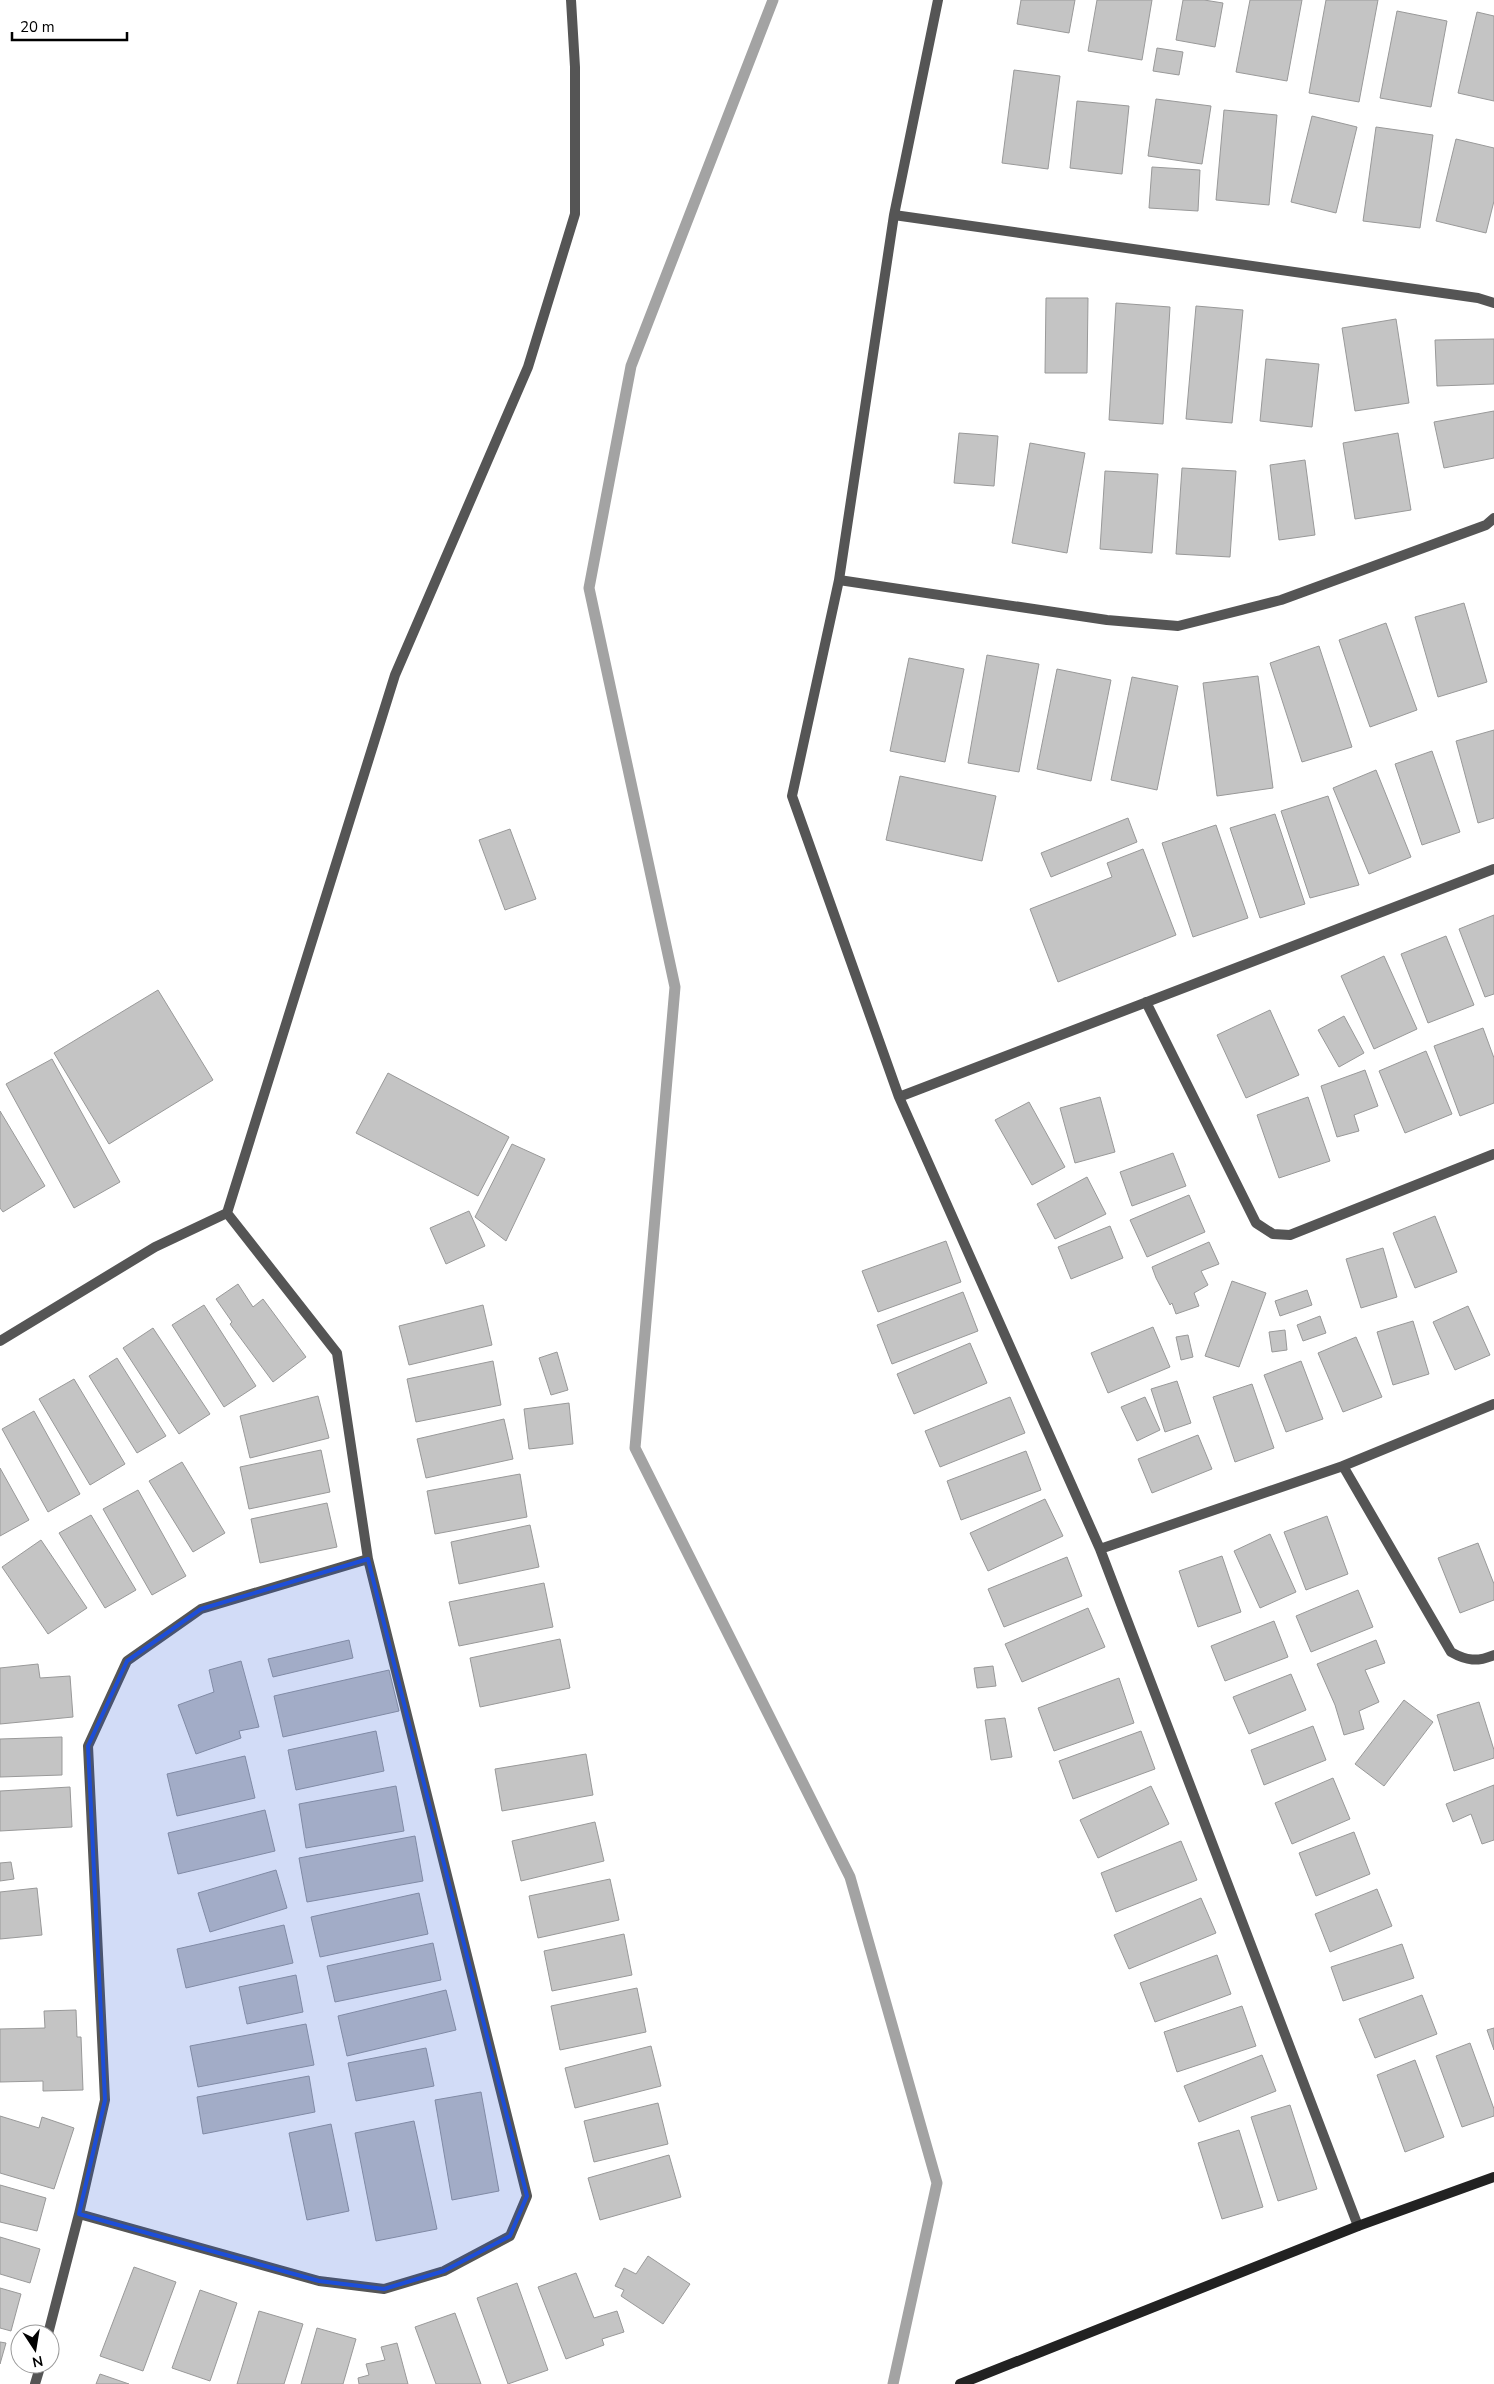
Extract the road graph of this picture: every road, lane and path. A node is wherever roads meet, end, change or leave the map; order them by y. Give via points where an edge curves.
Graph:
1 (572, 0) edge
2 (938, 0) edge
3 (894, 215) junction
4 (1494, 304) edge
5 (1494, 518) edge
6 (839, 580) junction
7 (1494, 869) edge
8 (1146, 1002) junction
9 (899, 1097) junction
10 (1494, 1154) edge
11 (227, 1213) junction
12 (0, 1341) edge
13 (1494, 1404) edge
14 (1343, 1466) junction
15 (1100, 1548) junction
16 (368, 1559) junction
17 (1494, 1655) edge
18 (1494, 2177) edge
19 (79, 2214) junction
20 (1358, 2226) junction
21 (51, 2324) edge
22 (960, 2384) edge

1 - 11 street via 575,214 528,367 395,675
2 - 3 street
3 - 4 street via 1478,298
3 - 6 street
5 - 6 street via 1486,524 1281,600 1178,626 1107,620
6 - 9 street via 792,796
7 - 8 street
8 - 9 street
8 - 10 street via 1256,1223 1273,1234 1290,1235
9 - 15 street
11 - 12 street via 156,1247
11 - 16 street via 336,1353
13 - 14 street
14 - 15 street
14 - 17 street via 1451,1652 1464,1660 1481,1660
15 - 20 street
16 - 19 street via 201,1609 127,1661 88,1746 105,2100
16 - 19 street via 527,2196 510,2236 444,2271 384,2289 319,2280
18 - 20 street
19 - 21 street
20 - 22 street

